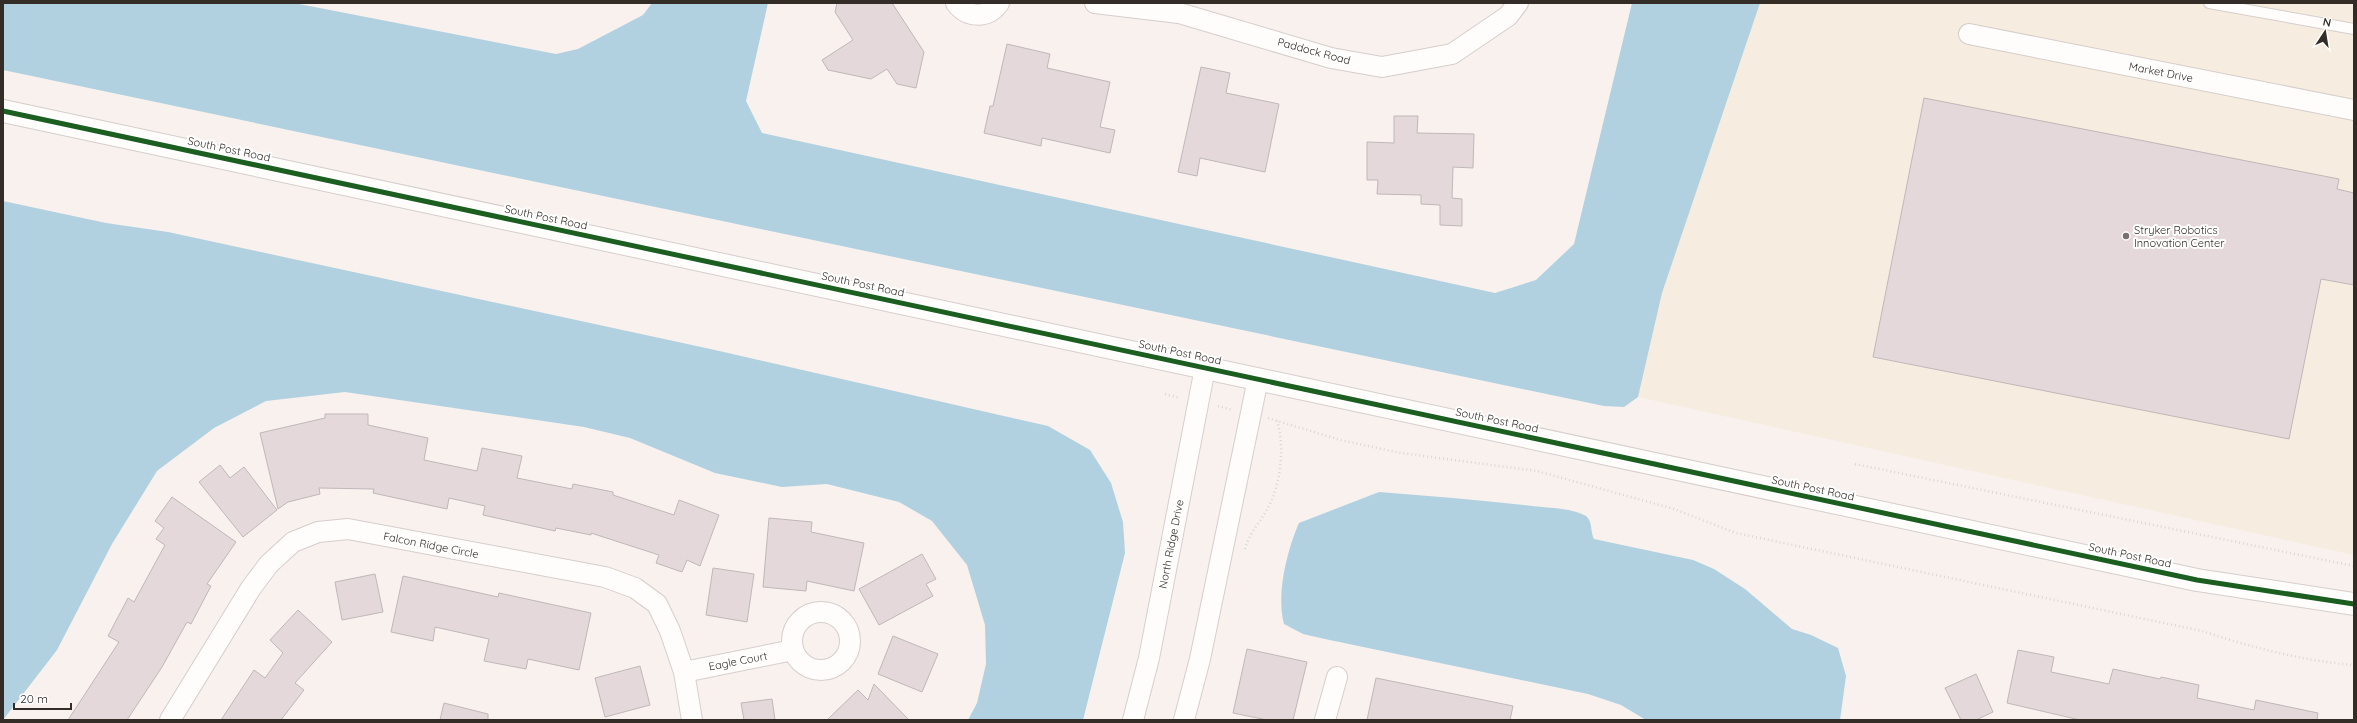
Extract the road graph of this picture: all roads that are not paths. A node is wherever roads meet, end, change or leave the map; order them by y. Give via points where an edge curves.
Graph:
1 (956, 3) edge
2 (999, 3) edge
3 (1095, 3) edge
4 (1518, 3) edge
5 (2209, 3) edge
6 (2354, 29) edge
7 (1969, 34) dead end
8 (2354, 110) edge
9 (3, 111) edge
10 (1204, 368) junction
11 (1258, 379) junction
12 (2354, 604) edge
13 (793, 650) dead end
14 (684, 672) junction
15 (1337, 677) dead end
16 (170, 720) edge
17 (692, 720) edge
18 (1133, 720) edge
19 (1184, 720) edge
20 (1325, 720) edge

1 - 2 street via 968,14 978,15 988,13
3 - 4 street, Paddock Road via 1179,13 1331,58 1382,67 1452,54 1508,16
5 - 6 lane
7 - 8 street, Market Drive
9 - 10 street, South Post Road
10 - 11 street, South Post Road
10 - 18 street, North Ridge Drive via 1149,658
11 - 12 street, South Post Road via 2197,580
11 - 19 street via 1202,651
13 - 14 street, Eagle Court
14 - 16 street, Falcon Ridge Circle via 670,631 657,604 635,588 604,577 348,529 318,532 293,542 269,564 251,588
14 - 17 street, Falcon Ridge Circle
15 - 20 street

